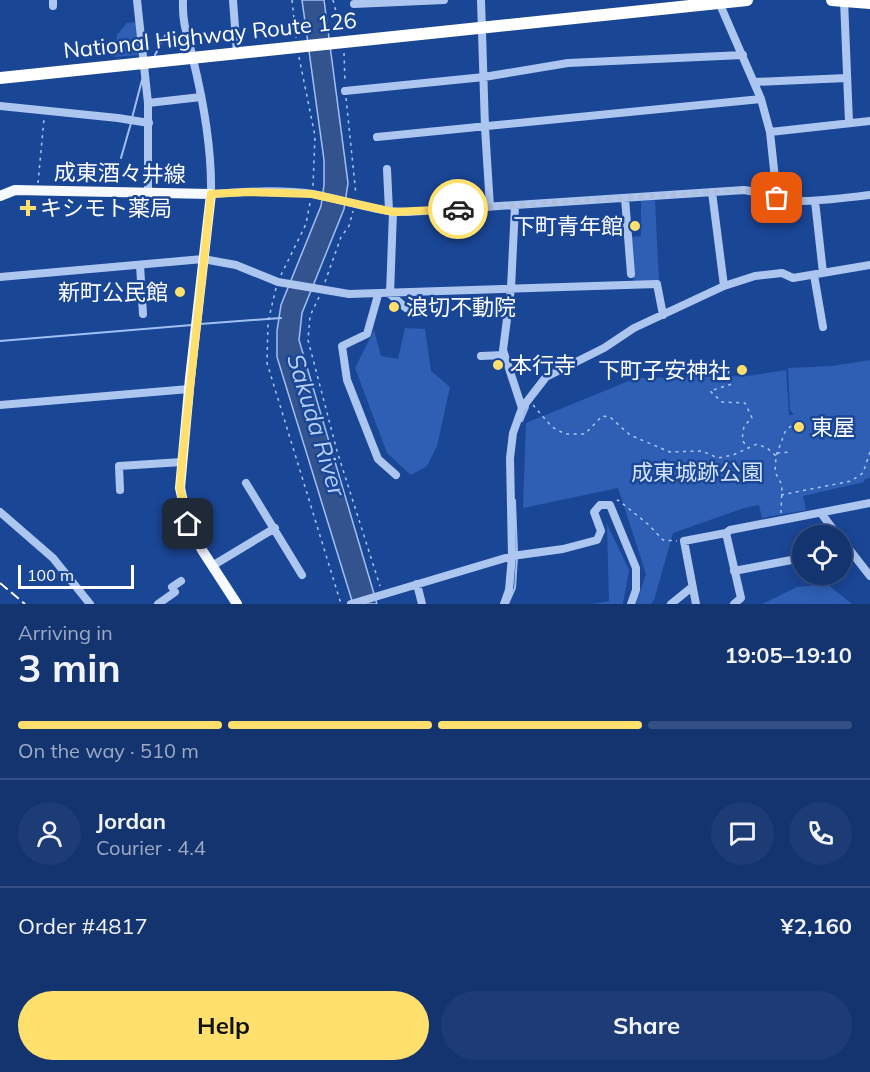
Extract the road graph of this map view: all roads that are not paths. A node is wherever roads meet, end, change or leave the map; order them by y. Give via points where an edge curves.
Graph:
1 (137, 0) edge
2 (183, 0) edge
3 (233, 0) edge
4 (444, 0) edge
5 (481, 0) edge
6 (747, 0) edge
7 (832, 0) edge
8 (844, 0) edge
9 (718, 1) edge
10 (870, 3) edge
11 (354, 4) dead end
12 (482, 29) junction
13 (237, 54) junction
14 (743, 55) junction
15 (193, 58) junction
16 (145, 63) junction
17 (484, 77) junction
18 (0, 78) edge
19 (847, 78) junction
20 (754, 81) junction
21 (345, 91) road end
22 (201, 97) junction
23 (761, 99) junction
24 (148, 103) junction
25 (0, 106) edge
26 (870, 121) edge
27 (849, 122) junction
28 (149, 123) junction
29 (485, 128) junction
30 (770, 132) junction
31 (377, 137) dead end
32 (387, 169) dead end
33 (712, 192) junction
34 (148, 194) junction
35 (211, 194) junction
36 (870, 195) edge
37 (0, 196) edge
38 (625, 198) junction
39 (777, 198) junction
40 (814, 201) junction
41 (515, 206) junction
42 (490, 207) junction
43 (391, 212) junction
44 (203, 259) junction
45 (140, 265) junction
46 (870, 265) edge
47 (821, 272) junction
48 (631, 274) dead end
49 (0, 278) edge
50 (723, 286) junction
51 (511, 288) junction
52 (390, 294) junction
53 (378, 295) junction
54 (406, 308) dead end
55 (143, 314) dead end
56 (663, 315) junction
57 (823, 327) dead end
58 (504, 355) junction
59 (481, 356) dead end
60 (189, 388) junction
61 (0, 405) edge
62 (522, 408) junction
63 (182, 462) junction
64 (396, 475) dead end
65 (246, 483) dead end
66 (120, 490) dead end
67 (869, 504) edge
68 (0, 512) edge
69 (821, 513) junction
70 (830, 525) edge
71 (274, 528) junction
72 (726, 533) junction
73 (515, 556) junction
74 (852, 557) edge
75 (792, 560) edge
76 (212, 566) junction
77 (734, 571) junction
78 (302, 575) dead end
79 (870, 576) edge
80 (181, 581) dead end
81 (417, 584) junction
82 (692, 587) junction
83 (90, 604) edge
84 (158, 604) edge
85 (235, 604) edge
86 (351, 604) edge
87 (422, 604) edge
88 (504, 604) edge
89 (631, 604) edge
90 (671, 604) edge
91 (696, 604) edge
92 (734, 604) edge

1 - 16 street
2 - 15 street via 184,28
3 - 13 street
4 - 11 street
5 - 12 street
6 - 9 highway, National Highway Route 126
7 - 8 highway
8 - 10 highway
8 - 19 street
9 - 12 highway, National Highway Route 126
9 - 14 street
12 - 13 highway, National Highway Route 126
12 - 17 street
13 - 15 highway, National Highway Route 126
14 - 17 street via 568,63
14 - 20 street
15 - 16 highway, National Highway Route 126
15 - 22 street
16 - 18 highway, National Highway Route 126
16 - 24 street
17 - 21 street
17 - 29 street
19 - 20 street
19 - 27 street
20 - 23 street
22 - 24 street
22 - 35 street via 210,143
23 - 29 street
23 - 30 street
24 - 28 street
25 - 28 street
26 - 27 street
27 - 30 street
28 - 34 street
29 - 31 street
29 - 42 street
30 - 39 street
32 - 43 street
33 - 38 street
33 - 39 street via 744,190
33 - 50 street
34 - 35 main road, 成東酒々井線
34 - 37 main road, 成東酒々井線 via 15,190
35 - 43 street via 312,194
35 - 44 main road, 成東酒々井線
36 - 40 street
38 - 41 street
38 - 48 street
39 - 40 street
40 - 47 street
41 - 42 street
41 - 51 street
42 - 43 street
43 - 52 street
44 - 45 street
44 - 53 street via 236,265 278,282 322,291
44 - 60 main road, 成東酒々井線
45 - 49 street
45 - 55 street
46 - 47 street
47 - 50 street via 756,276
47 - 57 street
50 - 56 street
51 - 52 street
51 - 56 street via 657,284
51 - 58 street
52 - 53 street
52 - 54 street
53 - 64 street via 367,334 342,345 347,380 378,459
56 - 62 street via 546,377
58 - 59 street
58 - 62 street
60 - 61 street
60 - 63 main road, 成東酒々井線
62 - 73 street via 510,458
63 - 66 street via 119,466
63 - 76 main road, 成東酒々井線 via 180,488 188,524
65 - 71 street
67 - 69 street
68 - 83 street via 53,558
69 - 70 street
69 - 72 street
71 - 76 street
71 - 78 street
72 - 77 street
72 - 82 street via 684,541
73 - 81 street
73 - 88 street
73 - 89 street via 597,540 601,531 594,512 600,505 610,505 636,568 636,590
74 - 79 street
75 - 77 street
76 - 85 main road, 成東酒々井線
77 - 92 street via 741,598
80 - 84 street
81 - 86 street
81 - 87 street
82 - 90 street
82 - 91 street

